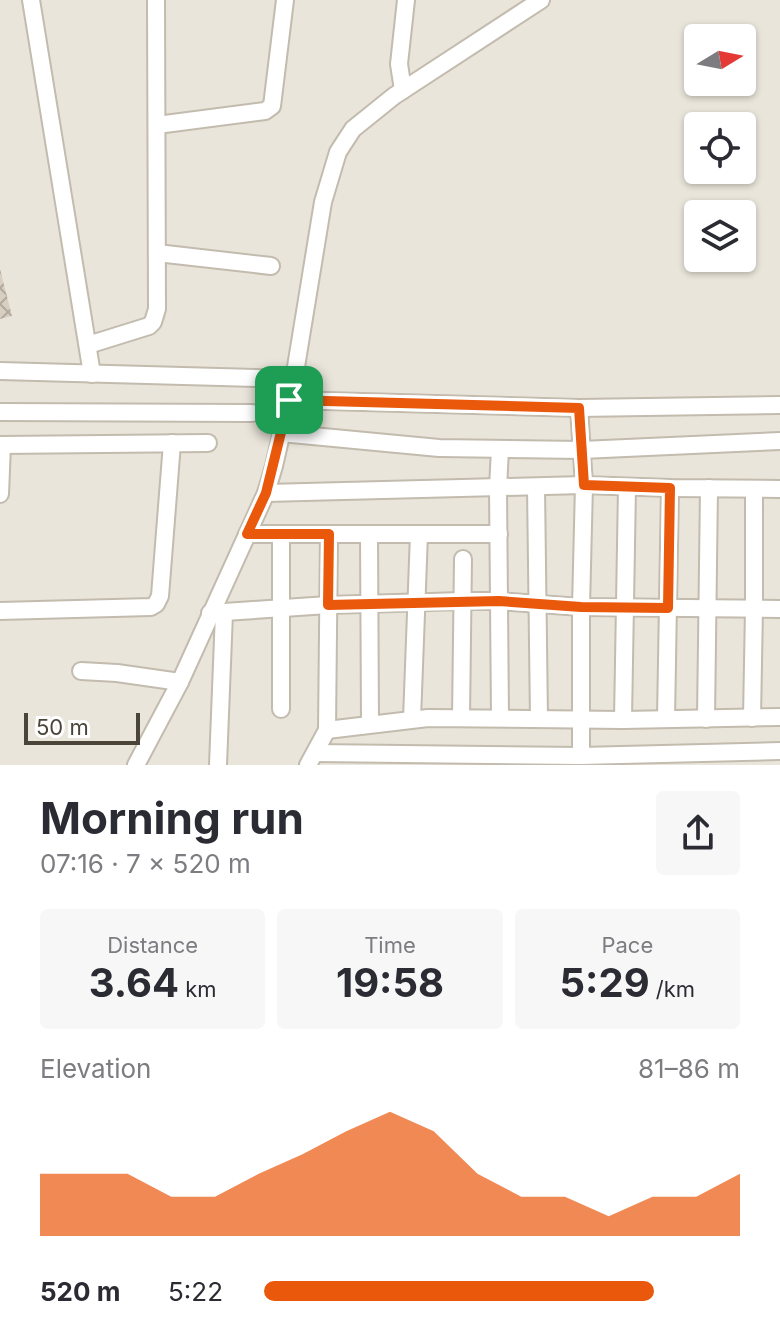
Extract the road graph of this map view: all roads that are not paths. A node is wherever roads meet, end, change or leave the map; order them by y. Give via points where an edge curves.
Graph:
1 (31, 0) edge
2 (156, 0) edge
3 (285, 0) edge
4 (406, 0) edge
5 (541, 0) edge
6 (403, 90) junction
7 (157, 125) junction
8 (157, 253) junction
9 (271, 266) dead end
10 (88, 345) junction
11 (0, 371) edge
12 (92, 374) junction
13 (294, 379) junction
14 (289, 400) junction
15 (780, 405) edge
16 (579, 408) junction
17 (0, 412) edge
18 (252, 413) dead end
19 (281, 433) junction
20 (780, 441) edge
21 (172, 443) junction
22 (208, 443) dead end
23 (1, 445) edge
24 (500, 449) junction
25 (582, 450) junction
26 (584, 485) junction
27 (536, 487) junction
28 (627, 487) junction
29 (498, 488) junction
30 (670, 488) junction
31 (709, 488) junction
32 (754, 489) junction
33 (780, 489) edge
34 (266, 493) junction
35 (0, 494) edge
36 (247, 534) junction
37 (281, 534) junction
38 (329, 534) junction
39 (369, 534) junction
40 (419, 534) junction
41 (499, 534) junction
42 (463, 559) dead end
43 (463, 601) junction
44 (499, 601) junction
45 (417, 602) junction
46 (369, 603) junction
47 (538, 604) junction
48 (328, 605) junction
49 (581, 607) junction
50 (624, 607) junction
51 (282, 608) junction
52 (668, 608) junction
53 (707, 608) junction
54 (754, 608) junction
55 (780, 609) edge
56 (0, 611) edge
57 (217, 613) junction
58 (81, 671) dead end
59 (180, 682) junction
60 (281, 709) dead end
61 (780, 717) edge
62 (461, 718) junction
63 (500, 718) junction
64 (752, 718) junction
65 (412, 719) junction
66 (539, 719) junction
67 (666, 719) junction
68 (706, 719) junction
69 (581, 720) junction
70 (623, 720) junction
71 (370, 724) junction
72 (327, 730) junction
73 (780, 751) edge
74 (581, 756) junction
75 (311, 759) edge
76 (613, 760) edge
77 (136, 765) edge
78 (218, 765) edge

1 - 10 street
2 - 7 street
3 - 7 street via 272,106
4 - 6 street via 399,64
5 - 6 street
6 - 13 street via 353,129 338,152 323,202
7 - 8 street
8 - 9 street
8 - 10 street via 153,322
10 - 12 street
11 - 12 street
12 - 13 street
13 - 14 street
14 - 16 street
14 - 19 street
15 - 16 street
16 - 25 street
17 - 18 street
19 - 24 street
19 - 34 street
20 - 25 street
21 - 22 street
21 - 23 street
21 - 56 street via 156,604
23 - 35 street
24 - 25 street
24 - 29 street
25 - 26 street
26 - 27 street
26 - 28 street
26 - 49 street
27 - 29 street
27 - 47 street
28 - 30 street
28 - 50 street
29 - 34 street
29 - 41 street
30 - 31 street
30 - 52 street
31 - 32 street
31 - 53 street
32 - 33 street
32 - 54 street
34 - 36 street
36 - 37 street
36 - 57 street
37 - 38 street
37 - 51 street
38 - 39 street
38 - 48 street
39 - 40 street
39 - 46 street
40 - 41 street
40 - 45 street
41 - 44 street
42 - 43 street
43 - 44 street
43 - 45 street
43 - 62 street
44 - 47 street
44 - 63 street
45 - 46 street
45 - 65 street
46 - 48 street
46 - 71 street
47 - 49 street
47 - 66 street
48 - 51 street
48 - 72 street
49 - 50 street
49 - 69 street
50 - 52 street
50 - 70 street
51 - 57 street
51 - 60 street
52 - 53 street
52 - 67 street
53 - 54 street
53 - 68 street
54 - 55 street
54 - 64 street
57 - 59 street
57 - 78 street
58 - 59 street
59 - 77 street
61 - 64 street
62 - 63 street
62 - 65 street
63 - 66 street
64 - 68 street
65 - 71 street
66 - 69 street
67 - 68 street
67 - 70 street
69 - 70 street
69 - 74 street
71 - 72 street
72 - 75 street
73 - 76 street
74 - 75 street
74 - 76 street

